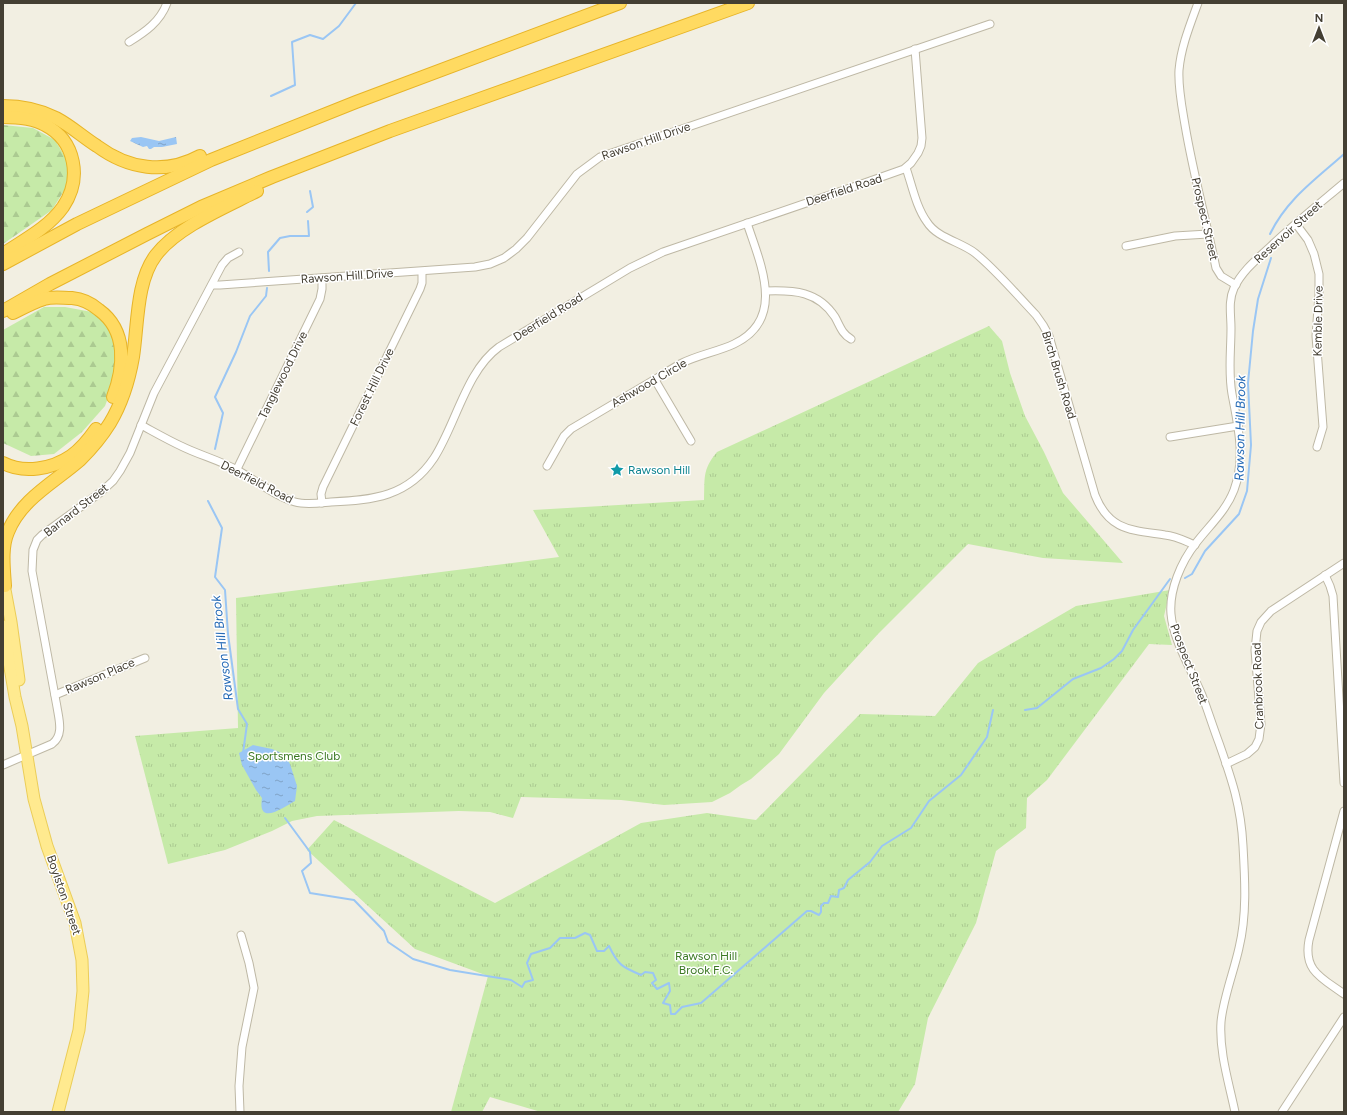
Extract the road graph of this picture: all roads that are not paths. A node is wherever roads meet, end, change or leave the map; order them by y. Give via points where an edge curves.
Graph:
1 (167, 3) edge
2 (620, 3) edge
3 (748, 3) edge
4 (1198, 3) edge
5 (990, 24) dead end
6 (129, 42) dead end
7 (916, 49) junction
8 (3, 106) edge
9 (3, 117) edge
10 (235, 150) junction
11 (316, 160) junction
12 (906, 168) junction
13 (1344, 183) edge
14 (747, 223) junction
15 (1296, 224) junction
16 (1208, 234) junction
17 (1126, 246) dead end
18 (239, 252) dead end
19 (3, 254) edge
20 (3, 264) edge
21 (422, 272) junction
22 (322, 278) junction
23 (212, 285) junction
24 (1236, 285) junction
25 (766, 291) junction
26 (3, 311) edge
27 (3, 317) edge
28 (851, 339) dead end
29 (655, 380) junction
30 (141, 426) junction
31 (1238, 426) junction
32 (1170, 437) dead end
33 (690, 442) dead end
34 (1317, 447) dead end
35 (3, 464) edge
36 (547, 466) dead end
37 (236, 469) junction
38 (322, 503) junction
39 (1195, 545) junction
40 (1344, 563) edge
41 (1325, 575) junction
42 (4, 582) edge
43 (3, 626) edge
44 (145, 658) dead end
45 (55, 695) junction
46 (22, 726) junction
47 (26, 756) junction
48 (1226, 764) junction
49 (3, 765) edge
50 (1344, 783) edge
51 (1344, 811) edge
52 (241, 935) dead end
53 (1344, 994) edge
54 (1344, 1017) edge
55 (58, 1112) edge
56 (240, 1112) edge
57 (1235, 1112) edge
58 (1282, 1112) edge

1 - 6 street via 154,24
2 - 10 highway
3 - 11 highway
4 - 16 street, Prospect Street via 1184,42 1179,78 1188,143
5 - 7 street, Rawson Hill Drive
7 - 12 street via 922,138 918,153
7 - 21 street, Rawson Hill Drive via 600,157 577,174 522,244 504,258 482,266
8 - 10 highway via 27,108 50,115 114,157 140,166 174,166 201,156
9 - 19 highway via 35,121 52,129 70,152 74,171 70,194 62,208 40,230
10 - 20 highway via 106,209
11 - 26 highway via 187,214 44,287
11 - 42 highway via 298,172 215,212 182,232 161,249 151,262 142,286 133,356 121,400 110,422 92,447 80,460 29,501 12,522 5,543
12 - 14 street, Deerfield Road
12 - 39 street, Birch Brush Road via 923,215 931,227 975,253 1043,325 1049,336 1095,495 1104,512 1111,520 1135,531 1172,536
13 - 15 street, Reservoir Street
14 - 25 street, Ashwood Circle
14 - 38 street, Deerfield Road via 674,247 642,261 499,347 488,356 475,376 436,453 424,471 405,486 387,495 360,501
15 - 24 street, Reservoir Street via 1243,273
15 - 34 street, Kemble Drive via 1308,240 1318,274 1316,336 1323,427
16 - 17 street via 1175,236
16 - 24 street, Prospect Street via 1217,271
18 - 23 street, Barnard Street via 225,261
21 - 22 street, Rawson Hill Drive
21 - 38 street, Forest Hill Drive via 420,289 323,488
22 - 23 street, Rawson Hill Drive
22 - 37 street, Tanglewood Drive via 322,293 318,302
23 - 30 street, Barnard Street via 154,393
24 - 31 street, Prospect Street via 1230,305 1229,370
25 - 28 street via 795,291 812,297 827,307 844,334
25 - 29 street, Ashwood Circle via 762,318 746,337 681,364
27 - 35 highway via 45,298 85,301 109,318 120,342 122,361 117,386 106,414 77,451 55,464 34,469
29 - 33 street
29 - 36 street, Ashwood Circle via 571,429 564,436
30 - 37 street, Deerfield Road
30 - 45 street, Barnard Street via 126,461 114,479 101,492 37,540 33,550 32,571
31 - 32 street
31 - 39 street, Prospect Street via 1240,458 1234,490 1227,505
37 - 38 street, Deerfield Road via 287,499 299,503
39 - 48 street, Prospect Street via 1176,582 1171,601 1171,614 1174,629 1202,696
40 - 41 street, Cranbrook Road
41 - 48 street, Cranbrook Road via 1271,611 1260,622 1255,650 1261,724 1259,739 1247,754
41 - 50 street via 1332,594
42 - 46 main road, Boylston Street via 17,663
43 - 46 main road, Boylston Street via 14,697
44 - 45 street, Rawson Place
45 - 47 street, Barnard Street via 60,724 59,736 52,744
46 - 47 main road, Boylston Street
47 - 49 street, Barnard Street
47 - 55 main road, Boylston Street via 38,816 75,923 83,964 80,1030
48 - 57 street, Prospect Street via 1240,808 1245,886 1240,946 1221,1019 1221,1045
51 - 53 street via 1309,940 1308,953 1309,963 1313,969
52 - 56 street via 254,988 242,1047
54 - 58 street

